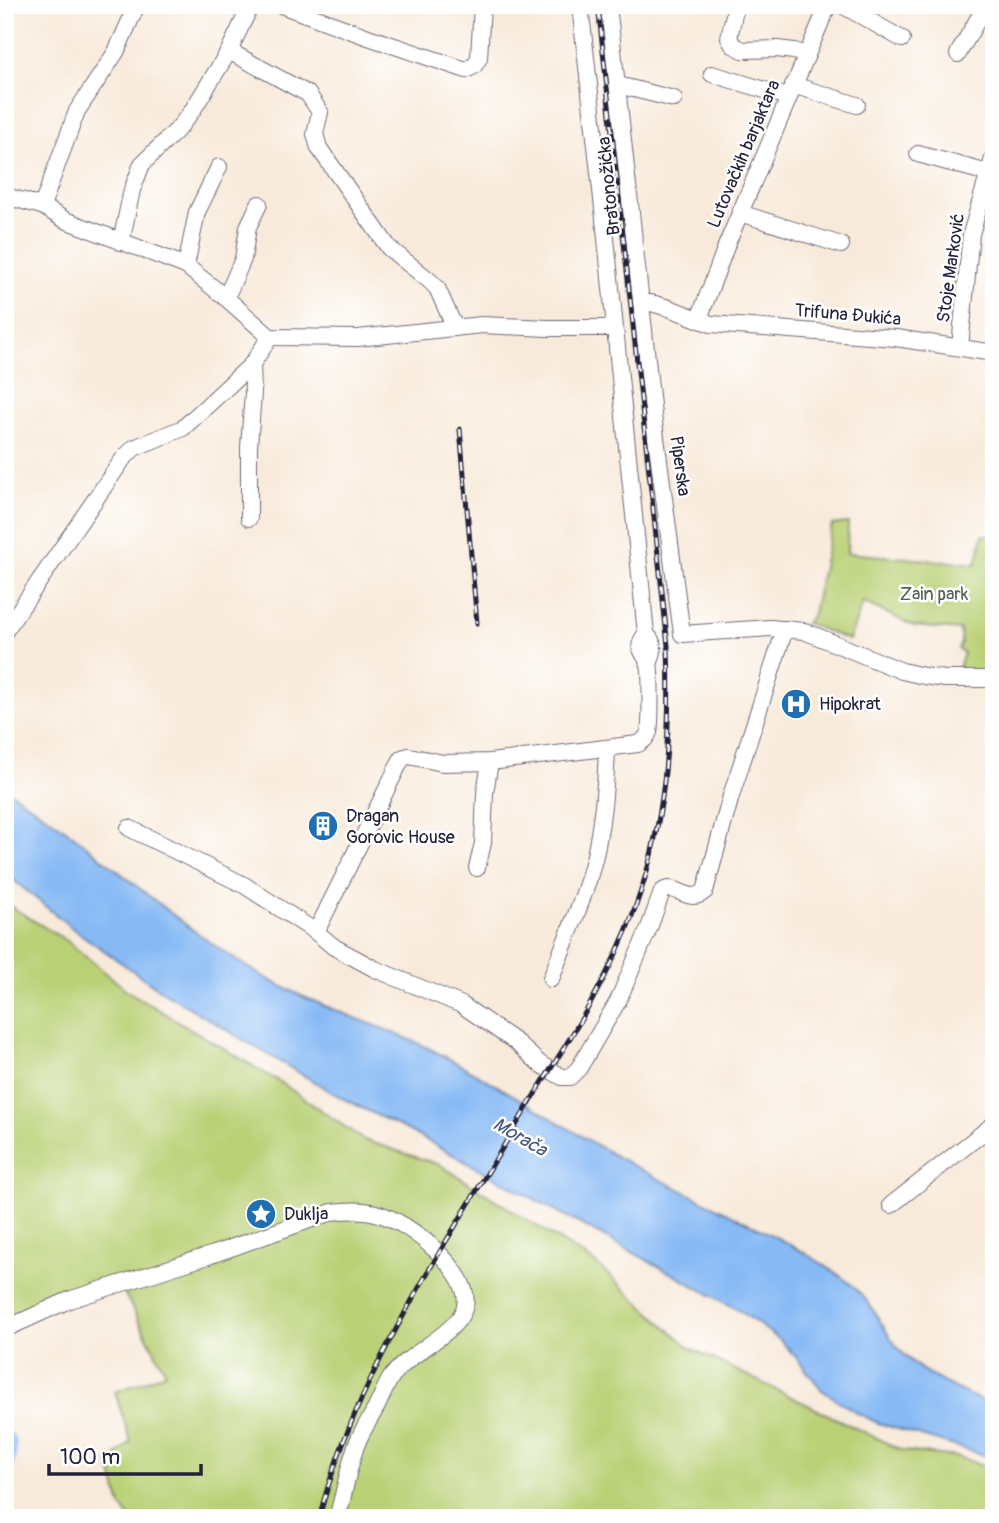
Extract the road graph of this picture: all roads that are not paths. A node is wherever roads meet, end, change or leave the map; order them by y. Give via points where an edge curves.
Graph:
1 (137, 5) edge
2 (251, 5) edge
3 (281, 5) edge
4 (482, 5) edge
5 (580, 5) edge
6 (608, 5) edge
7 (736, 5) edge
8 (828, 5) edge
9 (842, 5) edge
10 (986, 5) edge
11 (305, 9) edge
12 (902, 39) dead end
13 (229, 51) junction
14 (958, 54) dead end
15 (807, 55) junction
16 (712, 74) dead end
17 (618, 85) junction
18 (790, 91) junction
19 (674, 99) dead end
20 (857, 105) dead end
21 (918, 154) dead end
22 (994, 155) edge
23 (219, 167) dead end
24 (988, 173) junction
25 (5, 196) edge
26 (259, 204) dead end
27 (42, 206) junction
28 (740, 213) junction
29 (121, 242) junction
30 (841, 245) dead end
31 (186, 266) junction
32 (226, 298) junction
33 (641, 303) junction
34 (699, 319) junction
35 (455, 328) junction
36 (614, 328) junction
37 (270, 337) junction
38 (960, 347) junction
39 (994, 353) edge
40 (252, 364) junction
41 (249, 518) dead end
42 (785, 629) junction
43 (5, 631) edge
44 (994, 680) edge
45 (607, 749) junction
46 (490, 762) junction
47 (129, 828) dead end
48 (477, 868) dead end
49 (317, 932) junction
50 (551, 979) dead end
51 (994, 1124) edge
52 (891, 1205) dead end
53 (5, 1329) edge
54 (337, 1518) edge

1 - 27 street via 116,52 77,111
2 - 13 street
3 - 11 street
4 - 11 street via 479,58 466,70 369,37
5 - 36 street
6 - 17 street, Bratonožićka
7 - 15 street via 729,38 736,48
8 - 15 street, Lutovačkih barjaktara
9 - 12 street
10 - 14 street
13 - 29 street via 192,111 142,164
13 - 35 street via 308,94 320,112 314,134 318,148 389,248 437,288
15 - 18 street, Lutovačkih barjaktara
16 - 18 street
17 - 19 street
17 - 33 street, Bratonožićka
18 - 20 street
18 - 28 street, Lutovačkih barjaktara
21 - 24 street
22 - 24 street, Stoje Marković
23 - 31 street via 197,212
24 - 38 street, Stoje Marković via 971,234
25 - 27 street
26 - 32 street via 247,227 243,259
27 - 29 street
28 - 30 street
28 - 34 street, Lutovačkih barjaktara
29 - 31 street
31 - 32 street
32 - 37 street
33 - 34 street
33 - 42 street, Piperska via 679,634
34 - 38 street, Trifuna Đukića via 711,324
35 - 36 street
35 - 37 street via 358,338
36 - 45 street via 646,634 640,649 649,664 650,720 646,738 638,744
37 - 40 street
38 - 39 street, Trifuna Đukića
40 - 41 street
40 - 43 street via 183,428 134,448 123,459
42 - 44 street, Piperska via 804,631 902,671 945,679
42 - 49 street via 705,891 694,897 669,888 662,892 618,1001 570,1077 540,1064 462,1004 375,969 334,947
45 - 46 street
45 - 50 street via 597,846
46 - 48 street
46 - 49 street via 402,758
47 - 49 street via 244,885
51 - 52 street
53 - 54 street via 69,1300 332,1212 368,1211 400,1223 457,1274 465,1305 449,1330 409,1358 391,1379 358,1440

